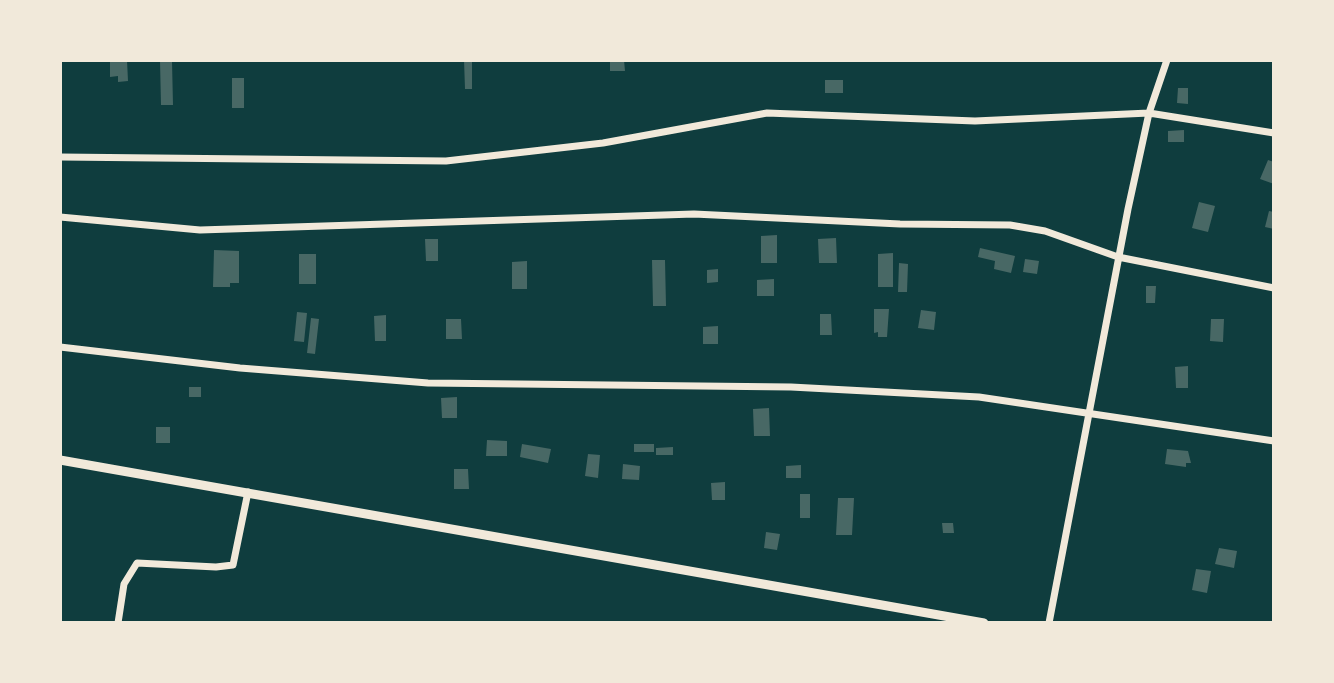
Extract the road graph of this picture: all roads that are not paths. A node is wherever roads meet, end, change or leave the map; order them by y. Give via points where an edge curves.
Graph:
1 (1167, 60) edge
2 (1149, 113) junction
3 (1274, 133) edge
4 (60, 157) edge
5 (60, 217) edge
6 (1118, 257) junction
7 (1274, 288) edge
8 (60, 347) edge
9 (1088, 414) junction
10 (1274, 441) edge
11 (60, 460) edge
12 (248, 492) junction
13 (118, 623) edge
14 (984, 623) edge
15 (1049, 623) edge

1 - 2 street
2 - 3 street
2 - 4 street via 975,121 767,113 603,143 446,161
2 - 6 street
5 - 6 street via 200,230 694,214 1010,225 1045,231
6 - 7 street
6 - 9 street
8 - 9 street via 428,383 791,387 979,397
9 - 10 street
9 - 15 street
11 - 12 main road
12 - 13 street via 233,565 137,563 124,584
12 - 14 main road

